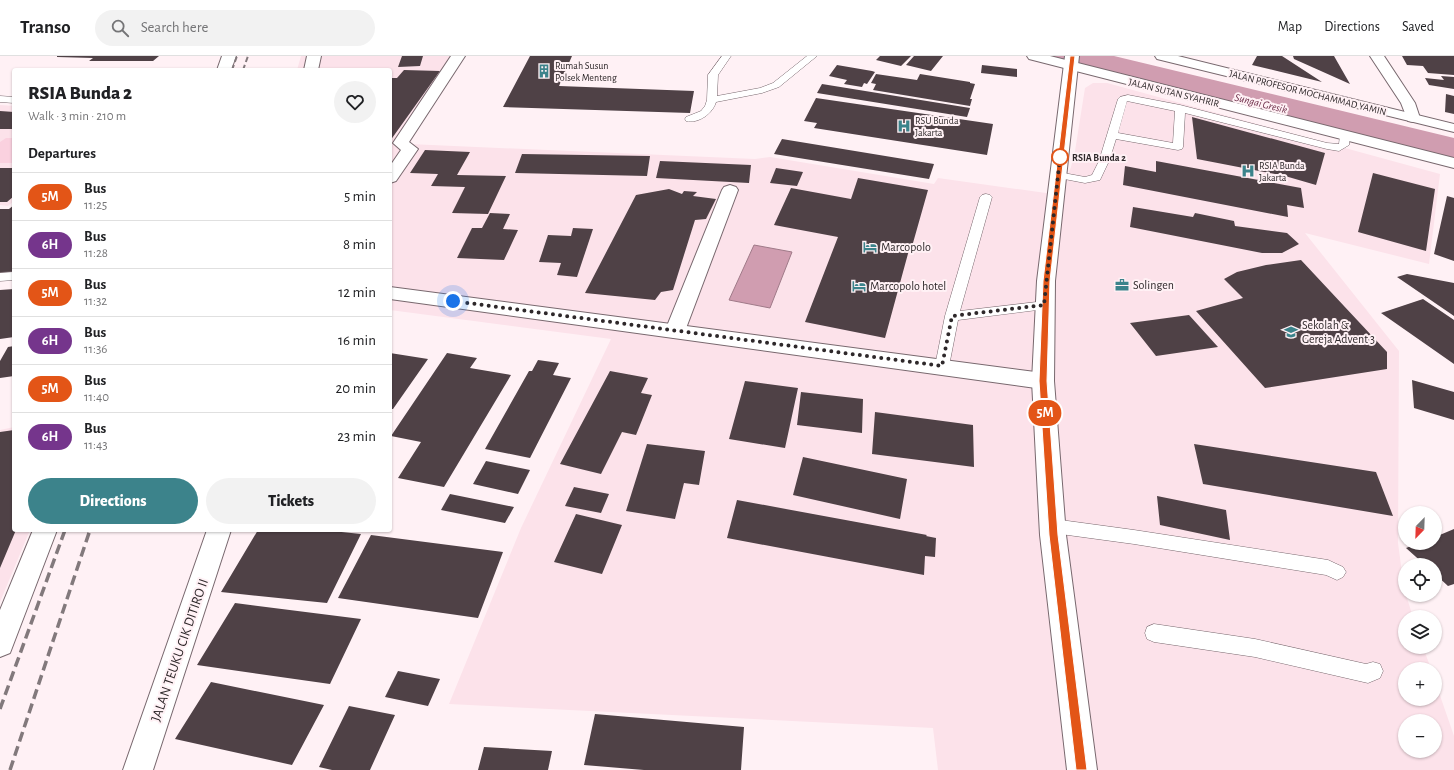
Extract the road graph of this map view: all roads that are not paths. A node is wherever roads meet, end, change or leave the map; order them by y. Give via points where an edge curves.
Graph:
1 (230, 56) edge
2 (314, 56) edge
3 (458, 56) edge
4 (727, 56) edge
5 (813, 56) edge
6 (1034, 56) edge
7 (1162, 56) edge
8 (1377, 56) edge
9 (1072, 60) edge
10 (225, 68) edge
11 (311, 68) edge
12 (0, 99) edge
13 (12, 100) edge
14 (712, 100) junction
15 (1180, 108) junction
16 (1413, 118) junction
17 (690, 119) dead end
18 (1454, 128) edge
19 (1112, 135) junction
20 (1345, 135) junction
21 (1454, 163) edge
22 (392, 175) edge
23 (1058, 175) junction
24 (730, 190) dead end
25 (986, 197) dead end
26 (12, 276) edge
27 (0, 277) edge
28 (392, 293) edge
29 (1044, 305) junction
30 (952, 316) junction
31 (675, 331) junction
32 (942, 366) junction
33 (1043, 381) junction
34 (1053, 526) junction
35 (44, 532) edge
36 (218, 532) edge
37 (1337, 572) dead end
38 (1154, 633) dead end
39 (0, 644) edge
40 (1373, 671) dead end
41 (138, 770) edge
42 (1082, 770) edge

1 - 10 street
2 - 11 street
3 - 22 street via 401,143 410,149
4 - 14 lane via 713,75
5 - 14 lane via 776,85
6 - 9 street, JALAN SUTAN SYAHRIR
7 - 16 street, JALAN PROFESOR MOCHAMMAD YAMIN
8 - 16 street via 1408,103
9 - 20 street, JALAN SUTAN SYAHRIR
9 - 23 street
12 - 13 lane
14 - 17 lane via 706,113
15 - 19 lane via 1135,98 1123,99
15 - 19 lane via 1178,147
15 - 20 lane via 1339,148 1344,145
16 - 18 street, JALAN PROFESOR MOCHAMMAD YAMIN
19 - 23 lane via 1096,178 1085,180
20 - 21 street, JALAN SUTAN SYAHRIR
23 - 29 street
24 - 31 street
25 - 30 lane
26 - 27 lane
28 - 31 street
29 - 30 lane
29 - 33 street
30 - 32 lane
31 - 32 street
32 - 33 street
33 - 34 street
34 - 37 lane via 1220,550 1328,568
34 - 42 street
35 - 39 street
36 - 41 street, JALAN TEUKU CIK DITIRO II
38 - 40 lane via 1255,648 1368,674

